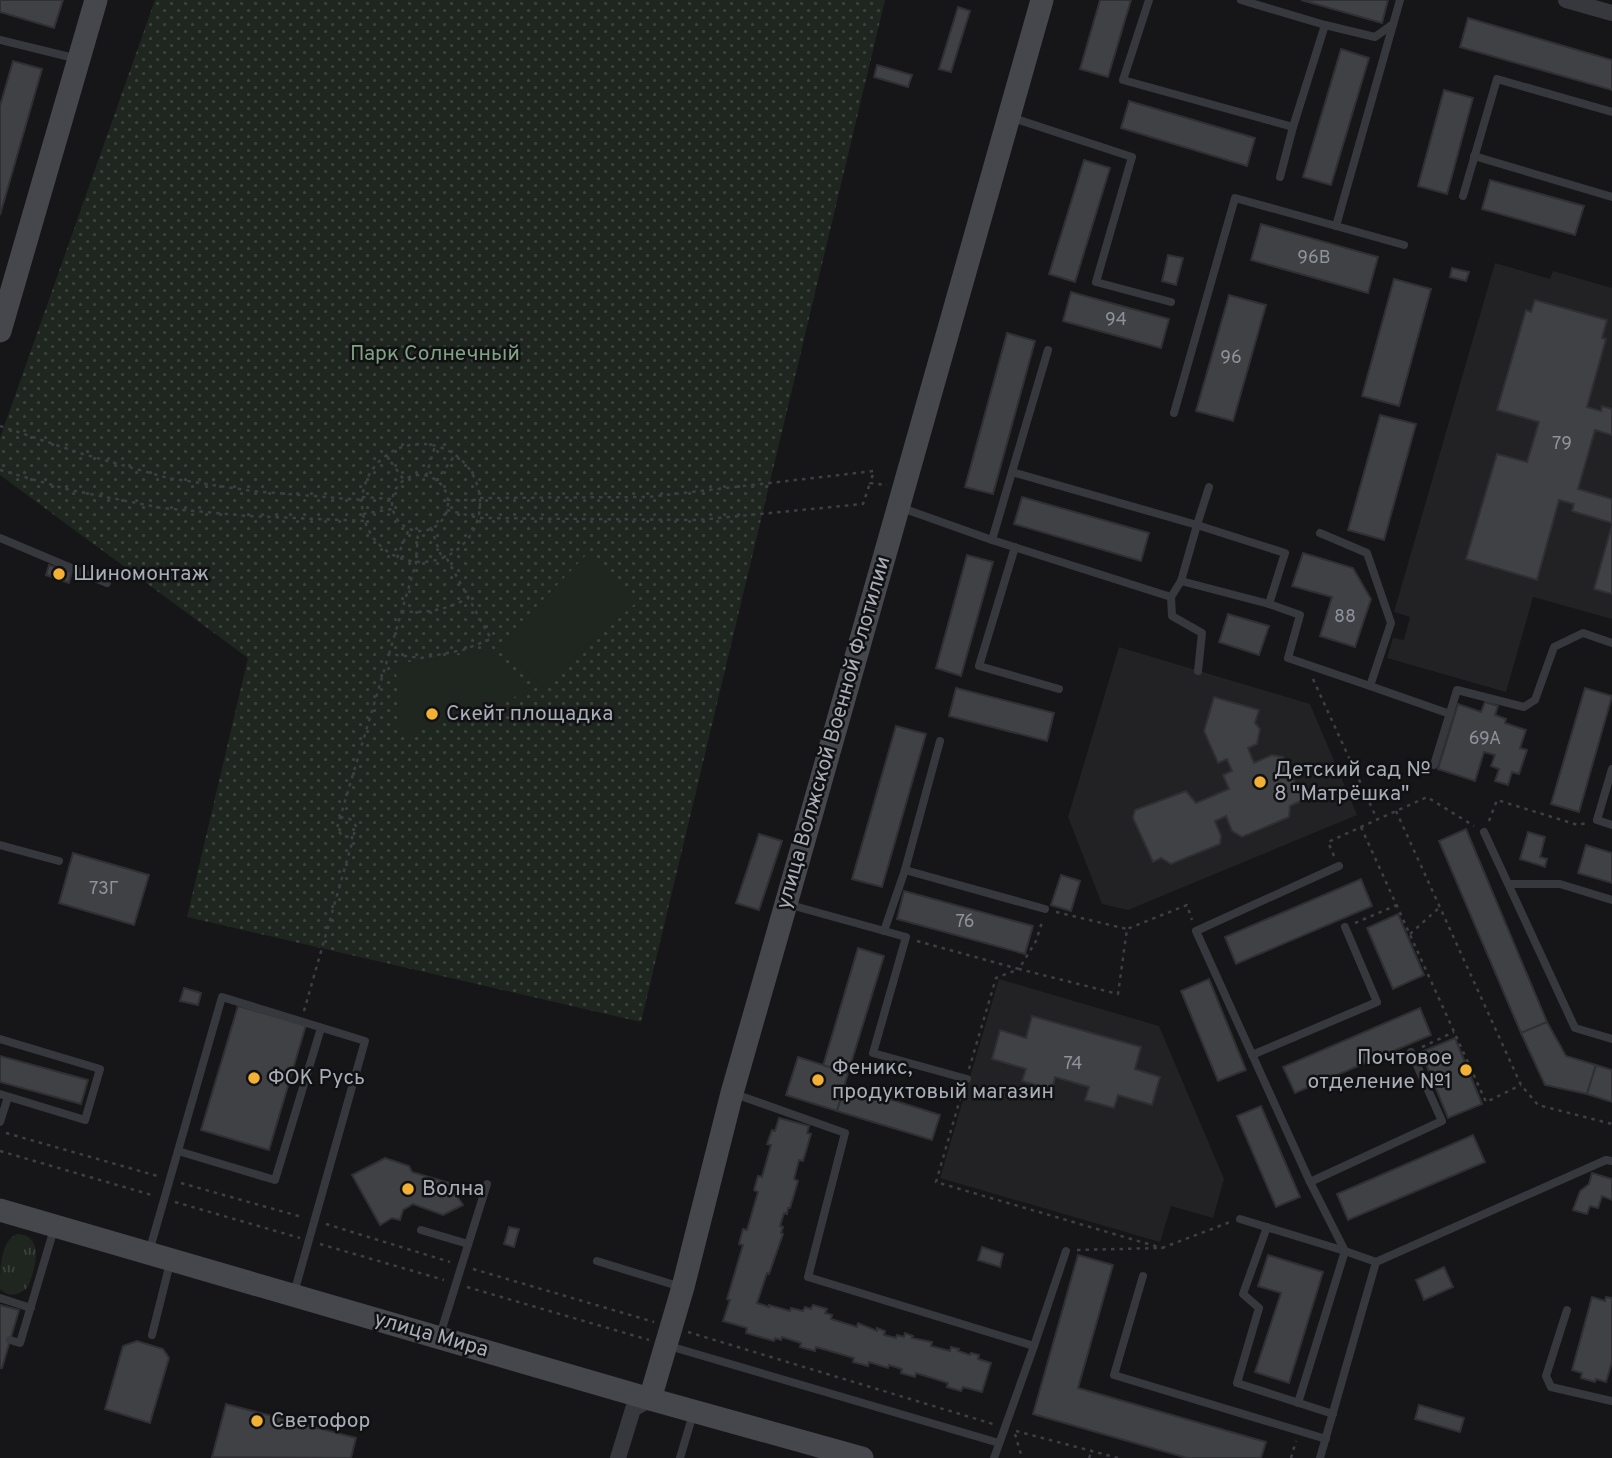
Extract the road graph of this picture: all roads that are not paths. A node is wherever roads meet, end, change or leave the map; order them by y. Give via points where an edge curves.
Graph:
1 (96, 0) edge
2 (1042, 0) edge
3 (1149, 0) edge
4 (1241, 0) edge
5 (1399, 0) edge
6 (1566, 0) edge
7 (1612, 13) edge
8 (1393, 24) junction
9 (1325, 25) junction
10 (0, 40) edge
11 (78, 59) junction
12 (1612, 112) edge
13 (1010, 117) junction
14 (1293, 127) junction
15 (1474, 156) junction
16 (1280, 177) dead end
17 (1463, 196) dead end
18 (1612, 197) edge
19 (1336, 226) junction
20 (1404, 245) dead end
21 (1171, 302) dead end
22 (0, 331) edge
23 (1048, 350) dead end
24 (1174, 413) dead end
25 (1012, 472) junction
26 (1209, 487) dead end
27 (902, 497) junction
28 (1196, 525) junction
29 (1320, 533) dead end
30 (0, 538) edge
31 (992, 540) junction
32 (1015, 547) junction
33 (1181, 581) junction
34 (107, 583) dead end
35 (1171, 597) junction
36 (1269, 604) junction
37 (1612, 643) edge
38 (1198, 671) dead end
39 (1370, 686) junction
40 (1059, 689) dead end
41 (1450, 714) junction
42 (940, 741) dead end
43 (1434, 765) dead end
44 (1612, 769) edge
45 (1612, 825) edge
46 (1484, 832) road end
47 (0, 845) edge
48 (60, 861) dead end
49 (1339, 866) road end
50 (905, 870) junction
51 (1509, 884) junction
52 (1612, 900) edge
53 (786, 904) junction
54 (1045, 909) road end
55 (1345, 927) road end
56 (884, 931) junction
57 (321, 1028) junction
58 (1612, 1039) edge
59 (0, 1040) edge
60 (1411, 1052) road end
61 (1252, 1055) junction
62 (967, 1079) road end
63 (732, 1093) junction
64 (4, 1096) edge
65 (0, 1122) edge
66 (178, 1151) junction
67 (1612, 1161) edge
68 (1310, 1182) junction
69 (487, 1184) dead end
70 (1, 1213) edge
71 (1240, 1219) road end
72 (54, 1226) junction
73 (1267, 1227) junction
74 (421, 1230) dead end
75 (468, 1244) junction
76 (1066, 1251) road end
77 (1345, 1251) junction
78 (160, 1257) junction
79 (597, 1261) dead end
80 (1376, 1262) junction
81 (1143, 1276) dead end
82 (683, 1287) junction
83 (293, 1295) junction
84 (0, 1298) edge
85 (30, 1308) junction
86 (1567, 1310) dead end
87 (152, 1335) dead end
88 (669, 1336) junction
89 (440, 1338) junction
90 (10, 1340) dead end
91 (1034, 1346) junction
92 (650, 1399) junction
93 (1612, 1401) edge
94 (1298, 1403) junction
95 (694, 1411) junction
96 (1333, 1414) junction
97 (1325, 1439) junction
98 (999, 1443) junction
99 (618, 1458) edge
100 (680, 1458) edge
101 (862, 1458) edge
102 (994, 1458) edge
103 (1320, 1458) edge

1 - 11 street
2 - 13 street, улица Волжской Военной Флотилии
3 - 14 lane via 1123,80
4 - 9 lane
5 - 8 lane
6 - 7 street
8 - 9 lane via 1375,37
8 - 19 lane
9 - 14 lane
10 - 11 lane
11 - 22 street
12 - 15 lane via 1497,79
13 - 21 lane via 1132,157 1096,282
13 - 27 street, улица Волжской Военной Флотилии
14 - 16 lane
15 - 17 lane
15 - 18 lane
19 - 20 lane
19 - 24 lane via 1235,198
23 - 25 lane
25 - 28 lane
25 - 31 lane
26 - 28 lane
27 - 31 lane
27 - 53 street, улица Волжской Военной Флотилии
28 - 33 lane
28 - 36 lane via 1285,553
29 - 39 lane via 1367,553 1391,623
30 - 34 lane
31 - 32 lane
32 - 35 lane
32 - 40 lane via 979,666
33 - 35 lane
33 - 36 lane
35 - 38 lane via 1172,616 1202,633
36 - 39 lane via 1300,615 1287,658
37 - 41 lane via 1583,633 1554,647 1535,700 1524,707 1457,690
39 - 41 lane
41 - 43 lane
42 - 50 lane
44 - 45 lane via 1597,820
46 - 51 lane
47 - 48 lane
49 - 61 lane via 1196,931
50 - 54 lane
50 - 56 lane
51 - 52 lane via 1560,884
51 - 58 lane via 1574,1028
53 - 56 lane
53 - 63 street, улица Волжской Военной Флотилии
55 - 61 lane via 1377,1002
56 - 62 lane via 905,937 873,1053
57 - 66 lane via 275,1180
57 - 66 lane via 222,997
57 - 83 lane via 365,1041
59 - 64 lane via 100,1069 85,1121
60 - 68 lane via 1442,1121
61 - 68 lane
63 - 82 street, улица Волжской Военной Флотилии
63 - 91 lane via 845,1133 808,1277
64 - 65 lane
66 - 78 lane via 164,1199
67 - 80 lane
68 - 77 lane
69 - 75 lane
70 - 72 street, улица Мира
71 - 73 lane
72 - 78 street, улица Мира
72 - 85 lane
73 - 77 lane
73 - 94 lane via 1243,1294 1259,1308 1237,1383
74 - 75 lane
75 - 89 lane
76 - 91 lane
77 - 80 lane
77 - 94 lane
78 - 83 street, улица Мира
78 - 87 lane
79 - 82 lane
80 - 96 lane
81 - 97 lane via 1114,1375
82 - 88 street, улица Волжской Военной Флотилии
83 - 89 street, улица Мира
84 - 85 lane
85 - 90 lane via 20,1343
86 - 93 lane via 1548,1382 1551,1387
88 - 92 street, улица Волжской Военной Флотилии
88 - 98 lane
89 - 92 street, улица Мира
91 - 98 lane
92 - 95 street, улица Мира
92 - 99 street, улица Волжской Военной Флотилии via 633,1409
94 - 96 lane
95 - 100 lane
95 - 101 street, улица Мира
96 - 97 lane
97 - 103 lane
98 - 102 lane

